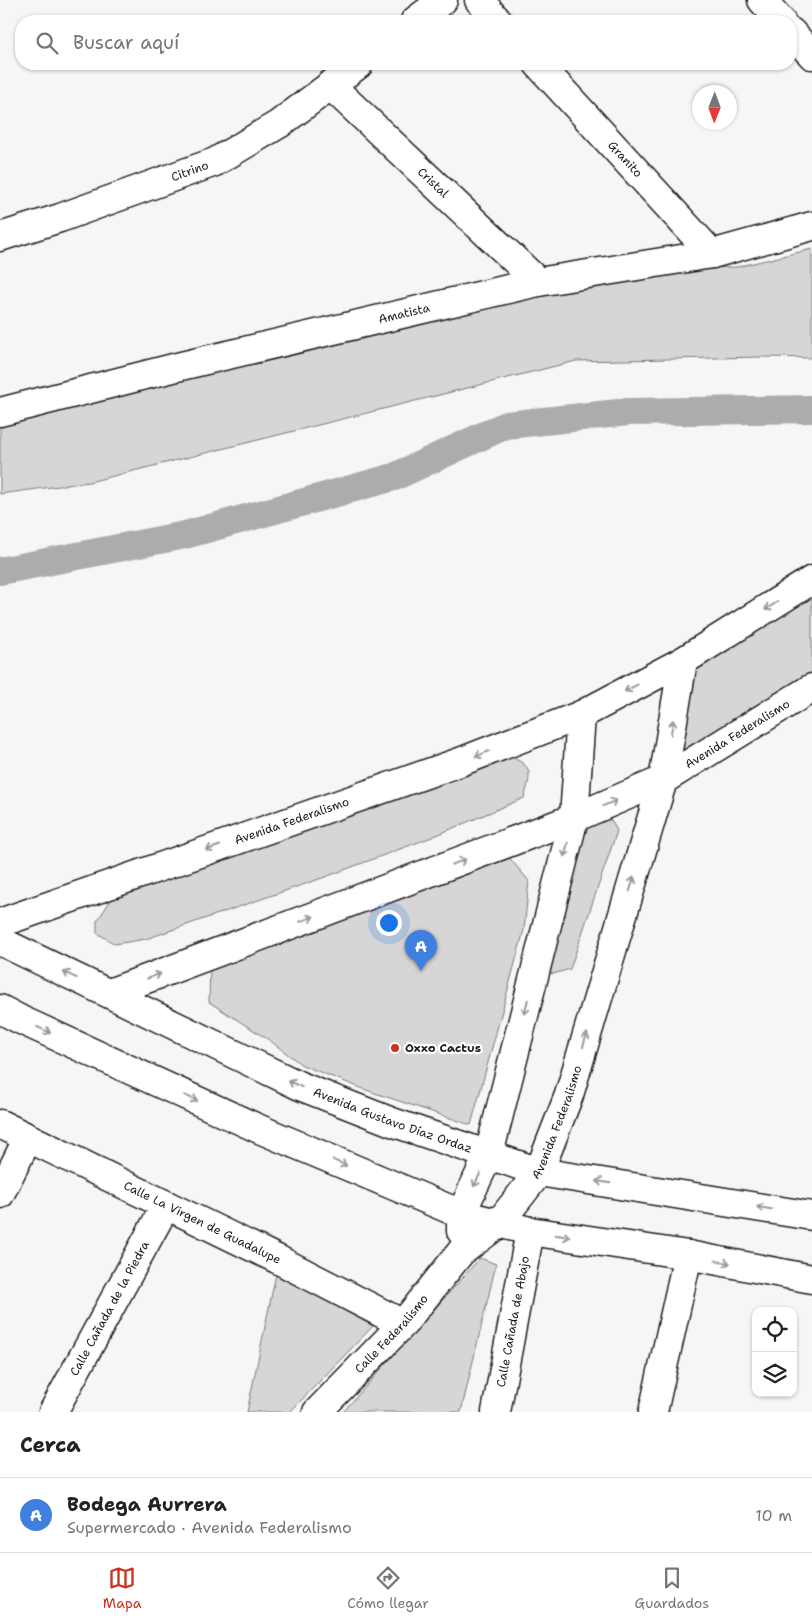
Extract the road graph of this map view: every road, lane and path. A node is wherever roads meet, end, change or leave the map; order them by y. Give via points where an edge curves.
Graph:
1 (443, 0) edge
2 (479, 0) edge
3 (762, 0) edge
4 (423, 15) edge
5 (493, 15) edge
6 (776, 15) edge
7 (797, 39) edge
8 (812, 55) edge
9 (350, 70) edge
10 (543, 70) edge
11 (330, 86) junction
12 (812, 226) edge
13 (0, 237) edge
14 (712, 254) junction
15 (538, 282) junction
16 (0, 412) edge
17 (812, 580) edge
18 (683, 661) junction
19 (812, 688) edge
20 (581, 714) junction
21 (663, 780) junction
22 (574, 818) junction
23 (0, 923) edge
24 (0, 941) edge
25 (109, 993) junction
26 (0, 1009) edge
27 (0, 1124) edge
28 (28, 1138) junction
29 (489, 1154) junction
30 (539, 1172) junction
31 (0, 1194) edge
32 (166, 1205) junction
33 (461, 1214) junction
34 (812, 1216) edge
35 (498, 1224) junction
36 (530, 1231) junction
37 (461, 1252) junction
38 (688, 1255) junction
39 (812, 1279) edge
40 (403, 1324) junction
41 (53, 1412) edge
42 (317, 1412) edge
43 (496, 1412) edge
44 (653, 1412) edge

1 - 4 street
2 - 5 street
3 - 6 street
7 - 8 street
9 - 11 street, Citrino
10 - 14 street, Granito
11 - 13 street, Citrino via 279,124 215,162
11 - 15 street, Cristal
12 - 14 street, Amatista
14 - 15 street, Amatista
15 - 16 street, Amatista
17 -> 18 street, Avenida Federalismo
18 -> 20 street, Avenida Federalismo
21 -> 18 street, Avenida Federalismo
19 - 21 street, Avenida Federalismo
20 - 22 street
20 -> 23 street, Avenida Federalismo via 460,762
22 -> 21 street, Avenida Federalismo
30 -> 21 street, Avenida Federalismo via 569,1095
25 -> 22 street, Avenida Federalismo
22 -> 29 street
25 -> 24 street, Avenida Gustavo Díaz Ordaz
29 -> 25 street, Avenida Gustavo Díaz Ordaz via 392,1122 300,1086
26 -> 33 street via 256,1128
27 - 28 street, Calle La Virgen de Guadalupe
28 - 31 street
28 - 32 street, Calle La Virgen de Guadalupe
29 - 30 street, Avenida Gustavo Díaz Ordaz
29 -> 33 street
34 -> 30 street, Avenida Gustavo Díaz Ordaz
30 - 35 street, Avenida Federalismo
32 - 40 street, Calle La Virgen de Guadalupe
32 - 41 street, Calle Cañada de la Piedra
33 - 35 street
33 - 37 street
35 - 36 street
35 - 37 street, Calle Federalismo
36 -> 38 street
36 - 43 street, Calle Cañada de Abajo
37 - 40 street, Calle Federalismo
38 -> 39 street
38 - 44 street
40 - 42 street, Calle Federalismo

